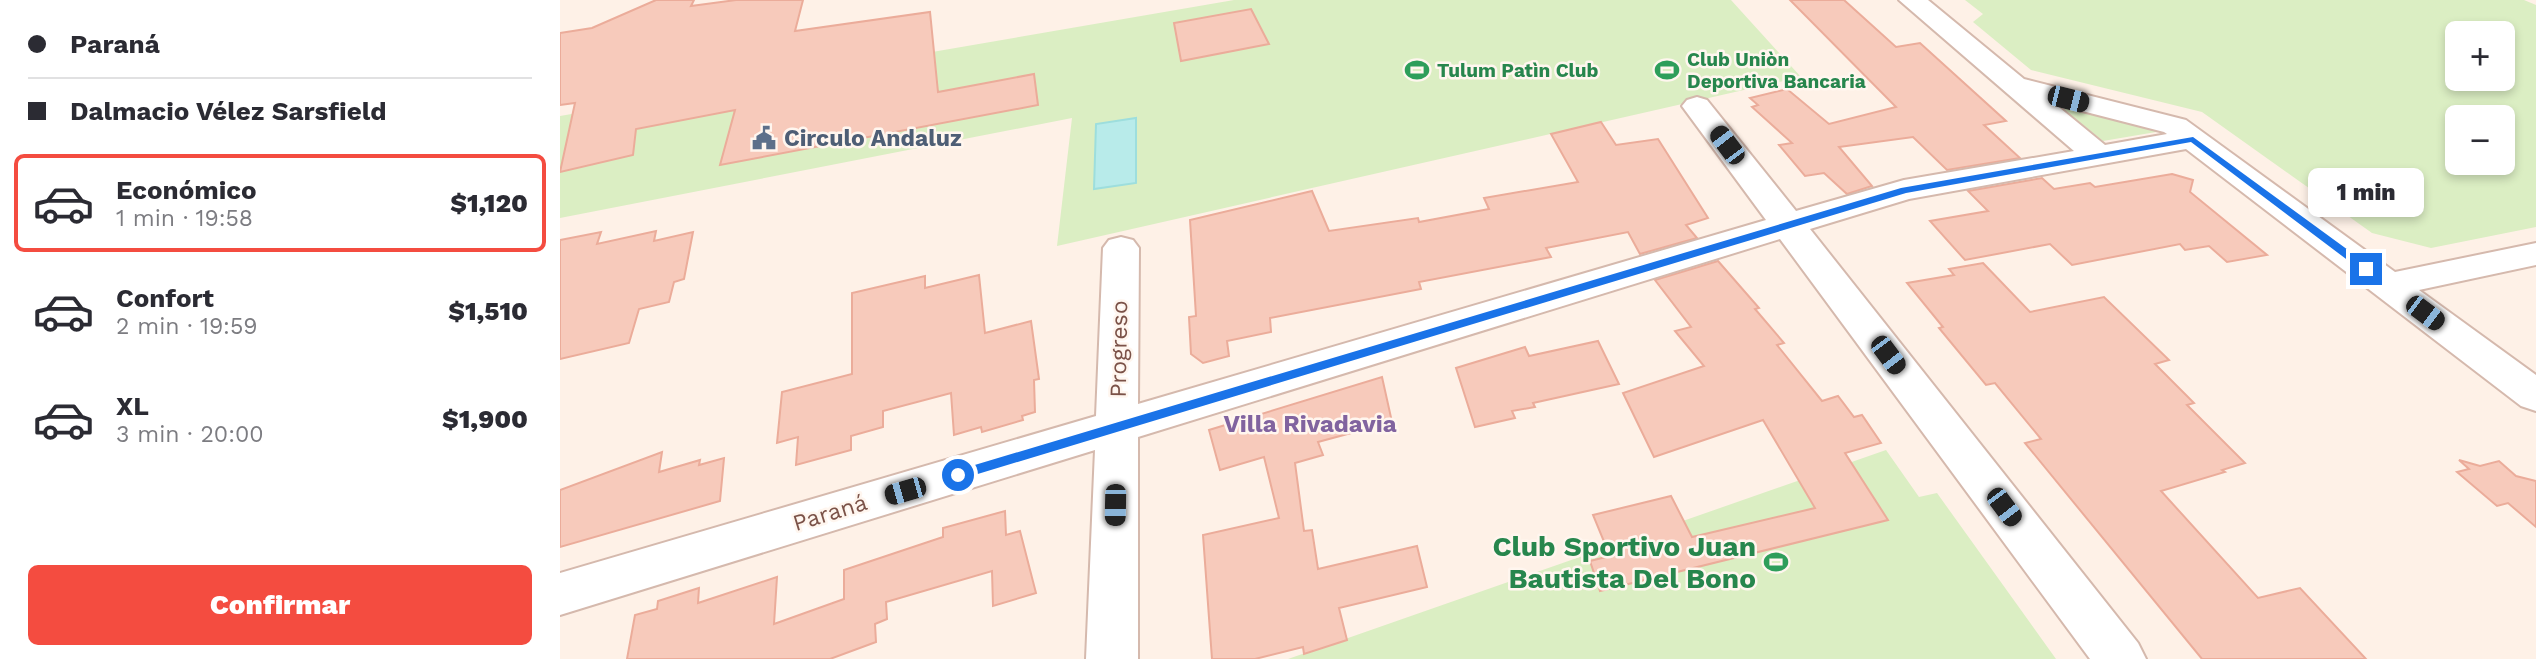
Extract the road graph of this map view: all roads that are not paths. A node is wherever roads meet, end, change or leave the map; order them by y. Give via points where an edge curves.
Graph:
1 (1912, 0) edge
2 (2014, 85) junction
3 (1697, 106) dead end
4 (2193, 139) junction
5 (2099, 156) junction
6 (1788, 225) junction
7 (1121, 248) dead end
8 (2536, 254) edge
9 (2388, 285) junction
10 (2536, 396) edge
11 (1117, 427) junction
12 (560, 594) edge
13 (1112, 659) edge
14 (2120, 659) edge

1 - 2 street
2 - 4 street via 2175,126
2 - 5 street
3 - 6 street
4 - 5 street, Paraná
4 - 9 street
5 - 6 street, Paraná via 1904,190
6 - 11 street, Paraná
6 - 14 street
7 - 11 street, Progreso
8 - 9 street
9 - 10 street
11 - 12 street, Paraná
11 - 13 street, Progreso

